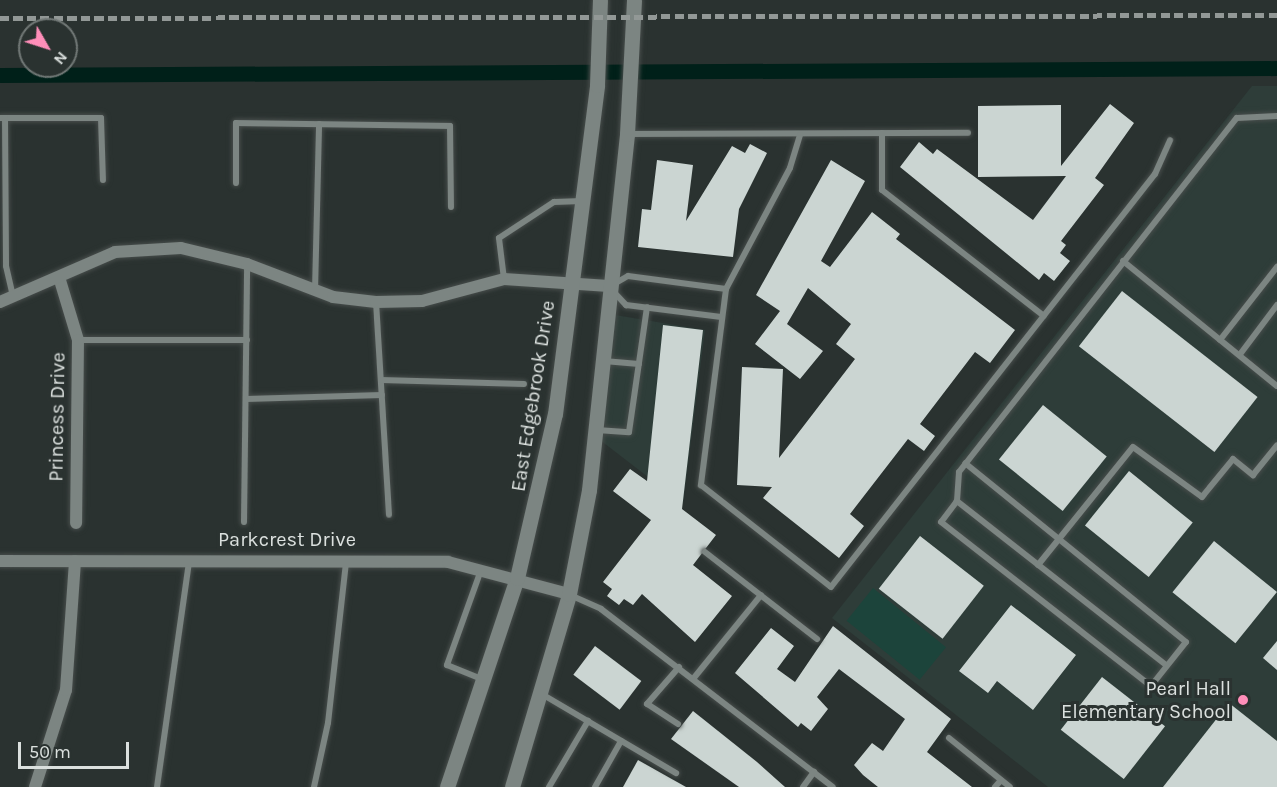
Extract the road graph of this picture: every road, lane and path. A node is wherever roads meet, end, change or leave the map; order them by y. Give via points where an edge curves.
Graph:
1 (600, 0) edge
2 (634, 0) edge
3 (1277, 116) edge
4 (2, 118) edge
5 (319, 124) junction
6 (882, 133) junction
7 (968, 133) dead end
8 (627, 134) junction
9 (800, 135) junction
10 (1170, 140) dead end
11 (103, 180) dead end
12 (236, 183) dead end
13 (583, 201) junction
14 (451, 207) dead end
15 (1123, 261) junction
16 (248, 264) junction
17 (1277, 267) edge
18 (59, 277) junction
19 (504, 279) junction
20 (572, 282) junction
21 (609, 286) junction
22 (726, 289) junction
23 (315, 291) junction
24 (14, 297) junction
25 (0, 302) edge
26 (376, 302) junction
27 (1277, 305) edge
28 (647, 307) junction
29 (1044, 316) junction
30 (721, 317) junction
31 (78, 340) junction
32 (247, 340) junction
33 (1220, 340) junction
34 (1241, 353) junction
35 (602, 360) junction
36 (639, 364) junction
37 (381, 380) junction
38 (524, 384) dead end
39 (1277, 386) edge
40 (382, 395) junction
41 (246, 399) junction
42 (595, 430) junction
43 (1277, 445) edge
44 (966, 463) junction
45 (957, 501) junction
46 (389, 514) dead end
47 (244, 522) dead end
48 (76, 524) dead end
49 (1059, 538) junction
50 (705, 552) dead end
51 (347, 558) junction
52 (189, 559) junction
53 (0, 561) edge
54 (75, 561) junction
55 (1038, 565) junction
56 (481, 570) junction
57 (517, 578) junction
58 (569, 594) junction
59 (761, 596) junction
60 (817, 639) dead end
61 (1166, 666) junction
62 (679, 667) junction
63 (693, 679) junction
64 (483, 680) junction
65 (540, 693) junction
66 (588, 721) junction
67 (678, 724) dead end
68 (949, 738) dead end
69 (621, 741) junction
70 (814, 772) junction
71 (676, 773) dead end
72 (1001, 780) junction
73 (35, 787) edge
74 (157, 787) edge
75 (314, 787) edge
76 (447, 787) edge
77 (512, 787) edge
78 (549, 787) edge
79 (595, 787) edge
80 (803, 787) edge
81 (833, 787) edge
82 (995, 787) edge
83 (1010, 787) edge

1 - 13 main road, East Edgebrook Drive via 597,85
2 - 8 main road
3 - 15 lane via 1237,118
4 - 11 lane via 101,118
4 - 24 lane via 6,266
5 - 12 lane via 236,123
5 - 14 lane via 450,126
5 - 23 lane
6 - 7 lane
6 - 9 lane
6 - 29 lane via 882,190
8 - 9 lane
8 - 21 main road
9 - 22 lane via 790,168
10 - 29 lane via 1155,174
13 - 19 lane via 554,202 499,238
13 - 20 main road, East Edgebrook Drive
15 - 33 lane
15 - 44 lane
16 - 18 street via 181,248 115,252
16 - 23 street
16 - 32 lane
17 - 33 lane
18 - 24 street
18 - 31 street, Princess Drive
19 - 20 street
19 - 26 street via 422,302
20 - 21 street
20 - 57 main road, East Edgebrook Drive via 555,414
21 - 22 lane via 628,276
21 - 28 lane via 626,305
21 - 35 main road
22 - 30 lane
23 - 26 street
24 - 25 street
26 - 37 lane
27 - 34 lane
28 - 30 lane
28 - 36 lane
29 - 30 lane via 831,587 701,485
31 - 32 lane
31 - 48 street, Princess Drive
32 - 41 lane
33 - 34 lane
34 - 39 lane
35 - 36 lane
35 - 42 main road
36 - 42 lane via 629,432
37 - 38 lane
37 - 40 lane
40 - 41 lane
40 - 46 lane
41 - 47 lane
42 - 58 main road
43 - 49 lane via 1253,475 1233,459 1202,497 1133,447
44 - 45 lane via 959,472
44 - 49 lane
45 - 55 lane
45 - 61 lane via 941,522 1151,686
49 - 55 lane
49 - 61 lane via 1186,642
50 - 59 lane
51 - 52 street, Parkcrest Drive
51 - 56 street, Parkcrest Drive via 448,562
51 - 75 lane via 328,723
52 - 54 street, Parkcrest Drive
52 - 74 lane
53 - 54 street, Parkcrest Drive
54 - 73 street via 66,690
55 - 61 lane
56 - 57 street, Parkcrest Drive
56 - 64 lane via 447,665
57 - 58 street, Parkcrest Drive
57 - 64 main road, East Edgebrook Drive
58 - 62 lane via 601,609
58 - 65 main road
59 - 60 lane
59 - 63 lane
62 - 63 lane
62 - 67 lane via 648,704
63 - 70 lane
64 - 76 main road, East Edgebrook Drive
65 - 66 lane
65 - 77 main road
66 - 69 lane
66 - 78 lane
68 - 72 lane
69 - 71 lane
69 - 79 lane
70 - 80 lane
70 - 81 lane
72 - 82 lane
72 - 83 lane

